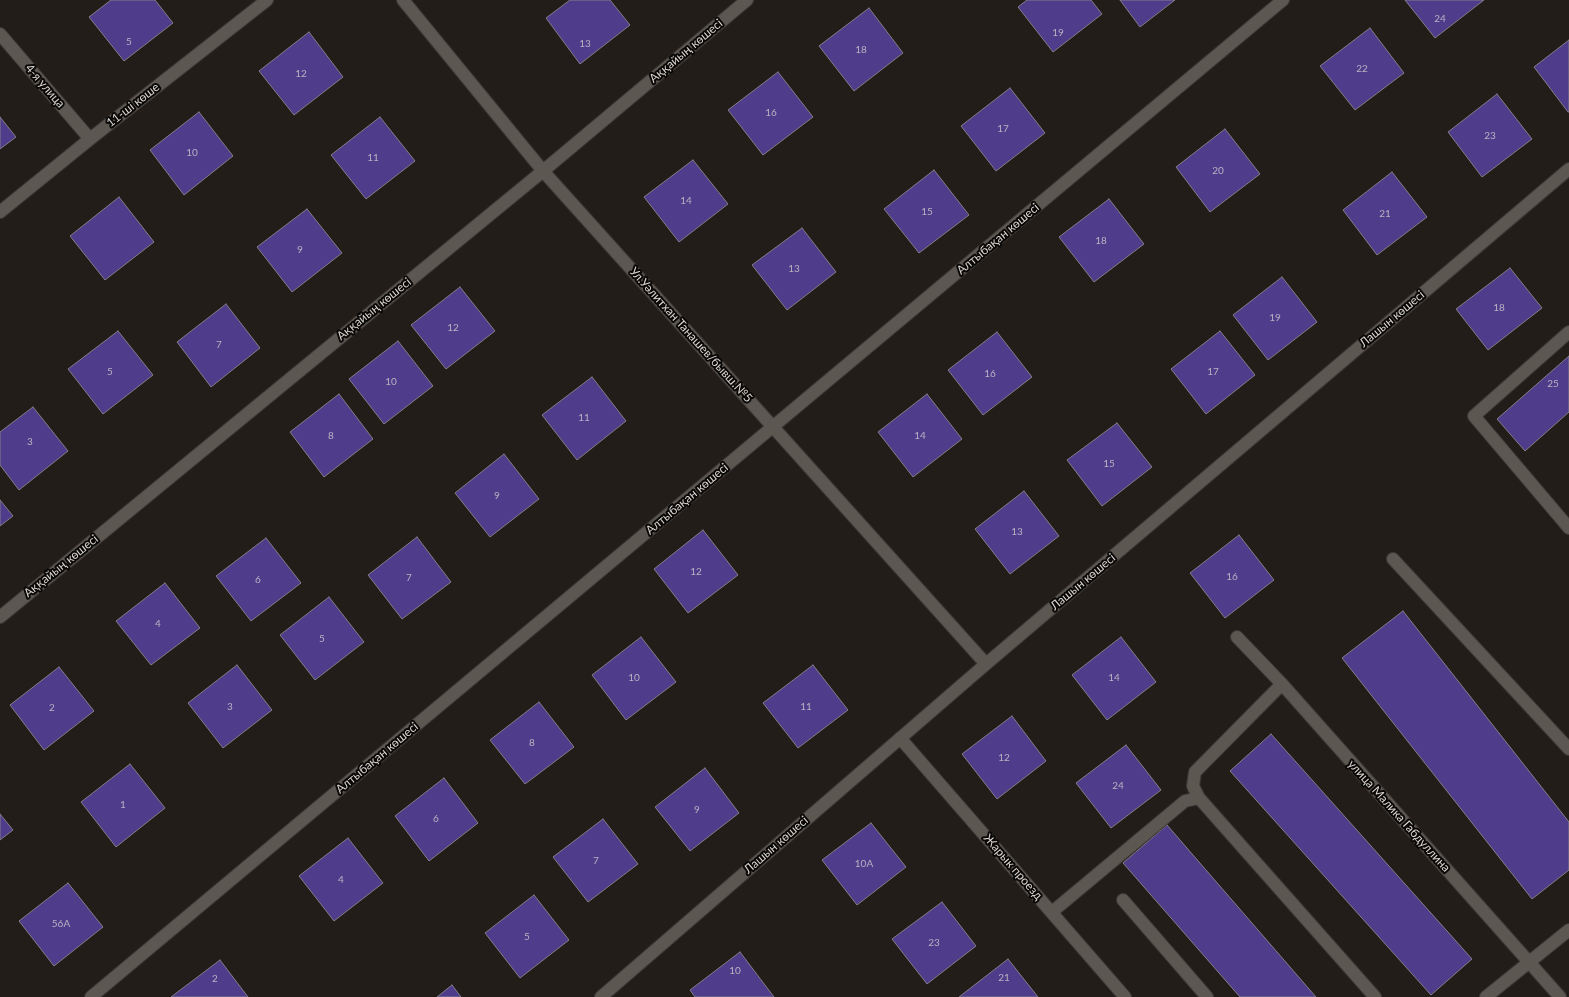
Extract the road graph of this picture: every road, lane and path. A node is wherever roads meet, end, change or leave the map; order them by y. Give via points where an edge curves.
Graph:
1 (267, 0) edge
2 (403, 0) edge
3 (747, 0) edge
4 (1283, 0) edge
5 (0, 34) edge
6 (90, 139) junction
7 (1569, 169) edge
8 (543, 171) junction
9 (0, 212) edge
10 (1569, 332) edge
11 (774, 427) junction
12 (1569, 528) edge
13 (1393, 559) dead end
14 (0, 617) edge
15 (1237, 637) dead end
16 (986, 664) junction
17 (1282, 684) junction
18 (900, 738) junction
19 (1569, 749) edge
20 (1199, 798) junction
21 (1124, 900) dead end
22 (1052, 912) junction
23 (1569, 930) edge
24 (1528, 962) junction
25 (91, 997) edge
26 (600, 997) edge
27 (1125, 997) edge
28 (1207, 997) edge
29 (1375, 997) edge
30 (1486, 997) edge
31 (1560, 997) edge

1 - 6 street, 11-ші көше
2 - 8 street, Ул.Уәлитхан Танашев/бывш.№5
3 - 8 street, Аққайың көшесі
4 - 11 street, Алтыбақан көшесі
5 - 6 street, 4-я улица
6 - 9 street, 11-ші көше
7 - 16 street, Лашын көшесі
8 - 11 street, Ул.Уәлитхан Танашев/бывш.№5
8 - 14 street, Аққайың көшесі
10 - 12 street via 1474,416
11 - 16 street, Ул.Уәлитхан Танашев/бывш.№5
11 - 25 street, Алтыбақан көшесі
13 - 19 street
15 - 17 street, улица Малика Габдуллина
16 - 18 street, Лашын көшесі
17 - 20 street via 1195,772 1193,786
17 - 24 street, улица Малика Габдуллина
18 - 22 street, Жарык проезд
18 - 26 street, Лашын көшесі
20 - 22 street via 1184,801
20 - 29 street
21 - 28 street
22 - 27 street, Жарык проезд
23 - 24 street
24 - 30 street
24 - 31 street, улица Малика Габдуллина

